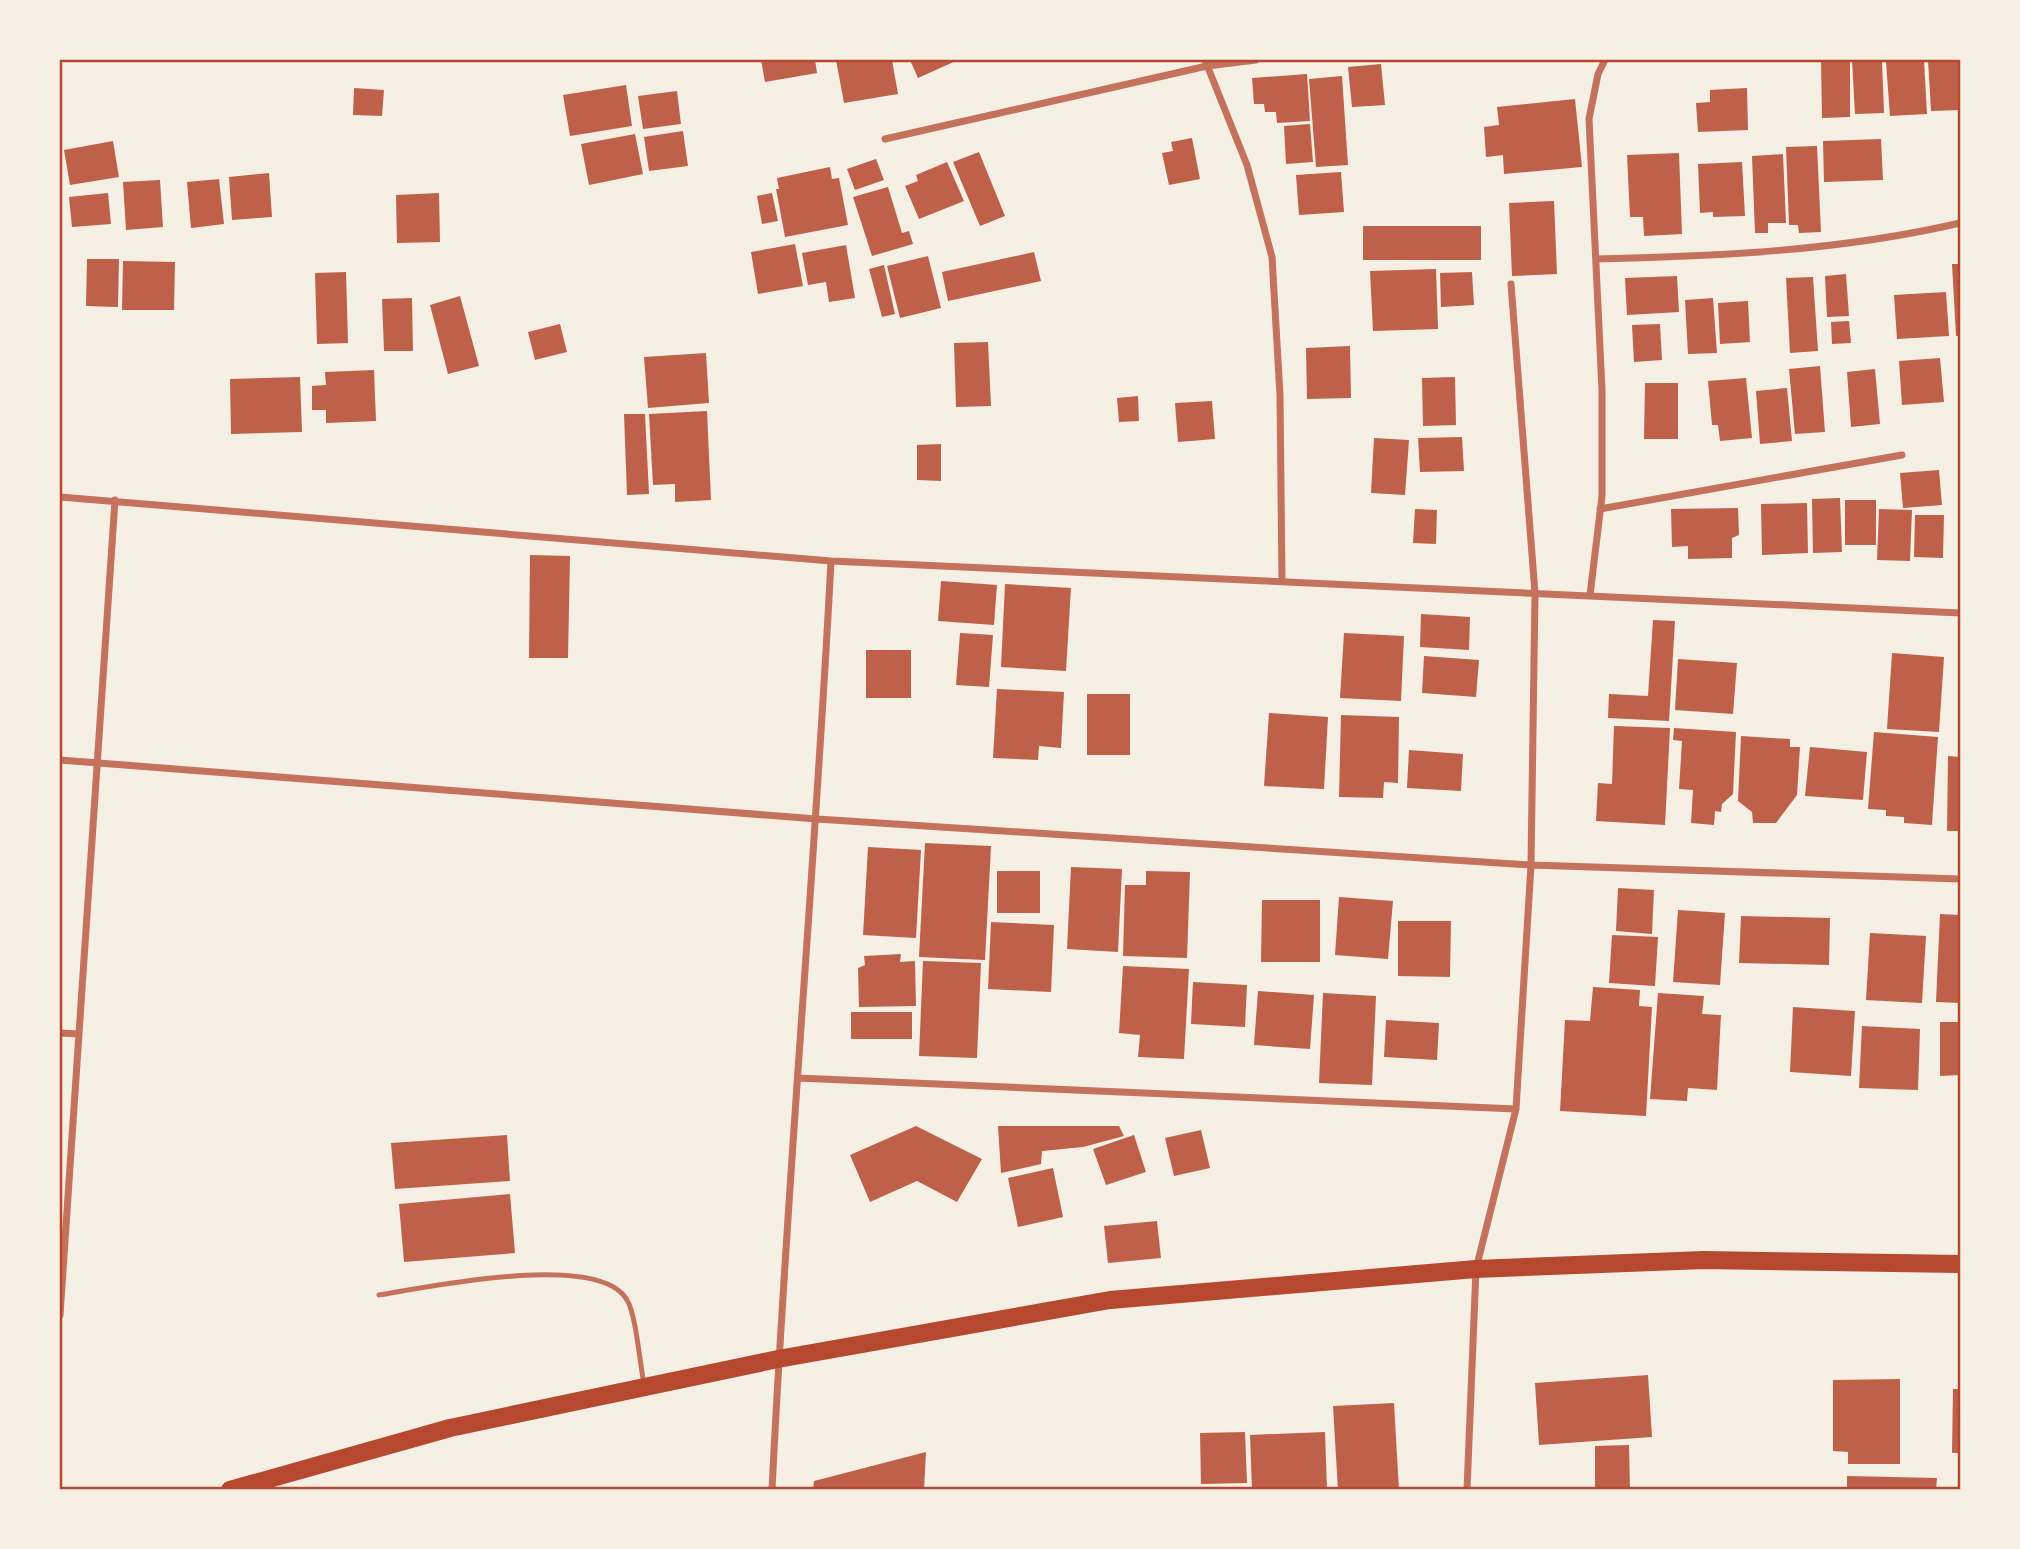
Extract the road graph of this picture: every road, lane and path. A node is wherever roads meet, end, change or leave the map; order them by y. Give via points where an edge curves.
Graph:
1 (1256, 60) edge
2 (1605, 60) edge
3 (1206, 63) edge
4 (885, 139) dead end
5 (1961, 223) edge
6 (1596, 259) junction
7 (1511, 284) dead end
8 (1902, 454) dead end
9 (60, 497) edge
10 (115, 500) junction
11 (1601, 509) junction
12 (831, 561) junction
13 (1282, 581) junction
14 (1535, 593) junction
15 (1590, 596) junction
16 (1961, 613) edge
17 (60, 760) edge
18 (97, 762) junction
19 (817, 820) junction
20 (1531, 865) junction
21 (1961, 878) edge
22 (60, 1033) edge
23 (79, 1034) junction
24 (798, 1078) junction
25 (1516, 1109) junction
26 (1961, 1264) edge
27 (1476, 1269) junction
28 (379, 1295) dead end
29 (60, 1315) edge
30 (778, 1359) junction
31 (644, 1387) junction
32 (230, 1489) edge
33 (772, 1489) edge
34 (1467, 1489) edge

1 - 3 street
2 - 6 street via 1589,119
3 - 4 street
3 - 13 street via 1247,164 1272,257 1280,396
5 - 6 street via 1740,256
6 - 11 street
7 - 14 street
8 - 11 street
9 - 10 street
10 - 12 street
10 - 18 street
11 - 15 street
12 - 13 street
12 - 19 street
13 - 14 street
14 - 15 street
14 - 20 street
15 - 16 street
17 - 18 street
18 - 19 street
18 - 23 street
19 - 20 street
19 - 24 street
20 - 21 street
20 - 25 street
22 - 23 street
23 - 29 street
24 - 25 street
24 - 30 street
25 - 27 street
26 - 27 main road via 1704,1260
27 - 30 main road via 1110,1300
27 - 34 street
28 - 31 lane via 477,1278 575,1276 605,1281 628,1301
30 - 31 main road
30 - 33 street
31 - 32 main road via 450,1428

